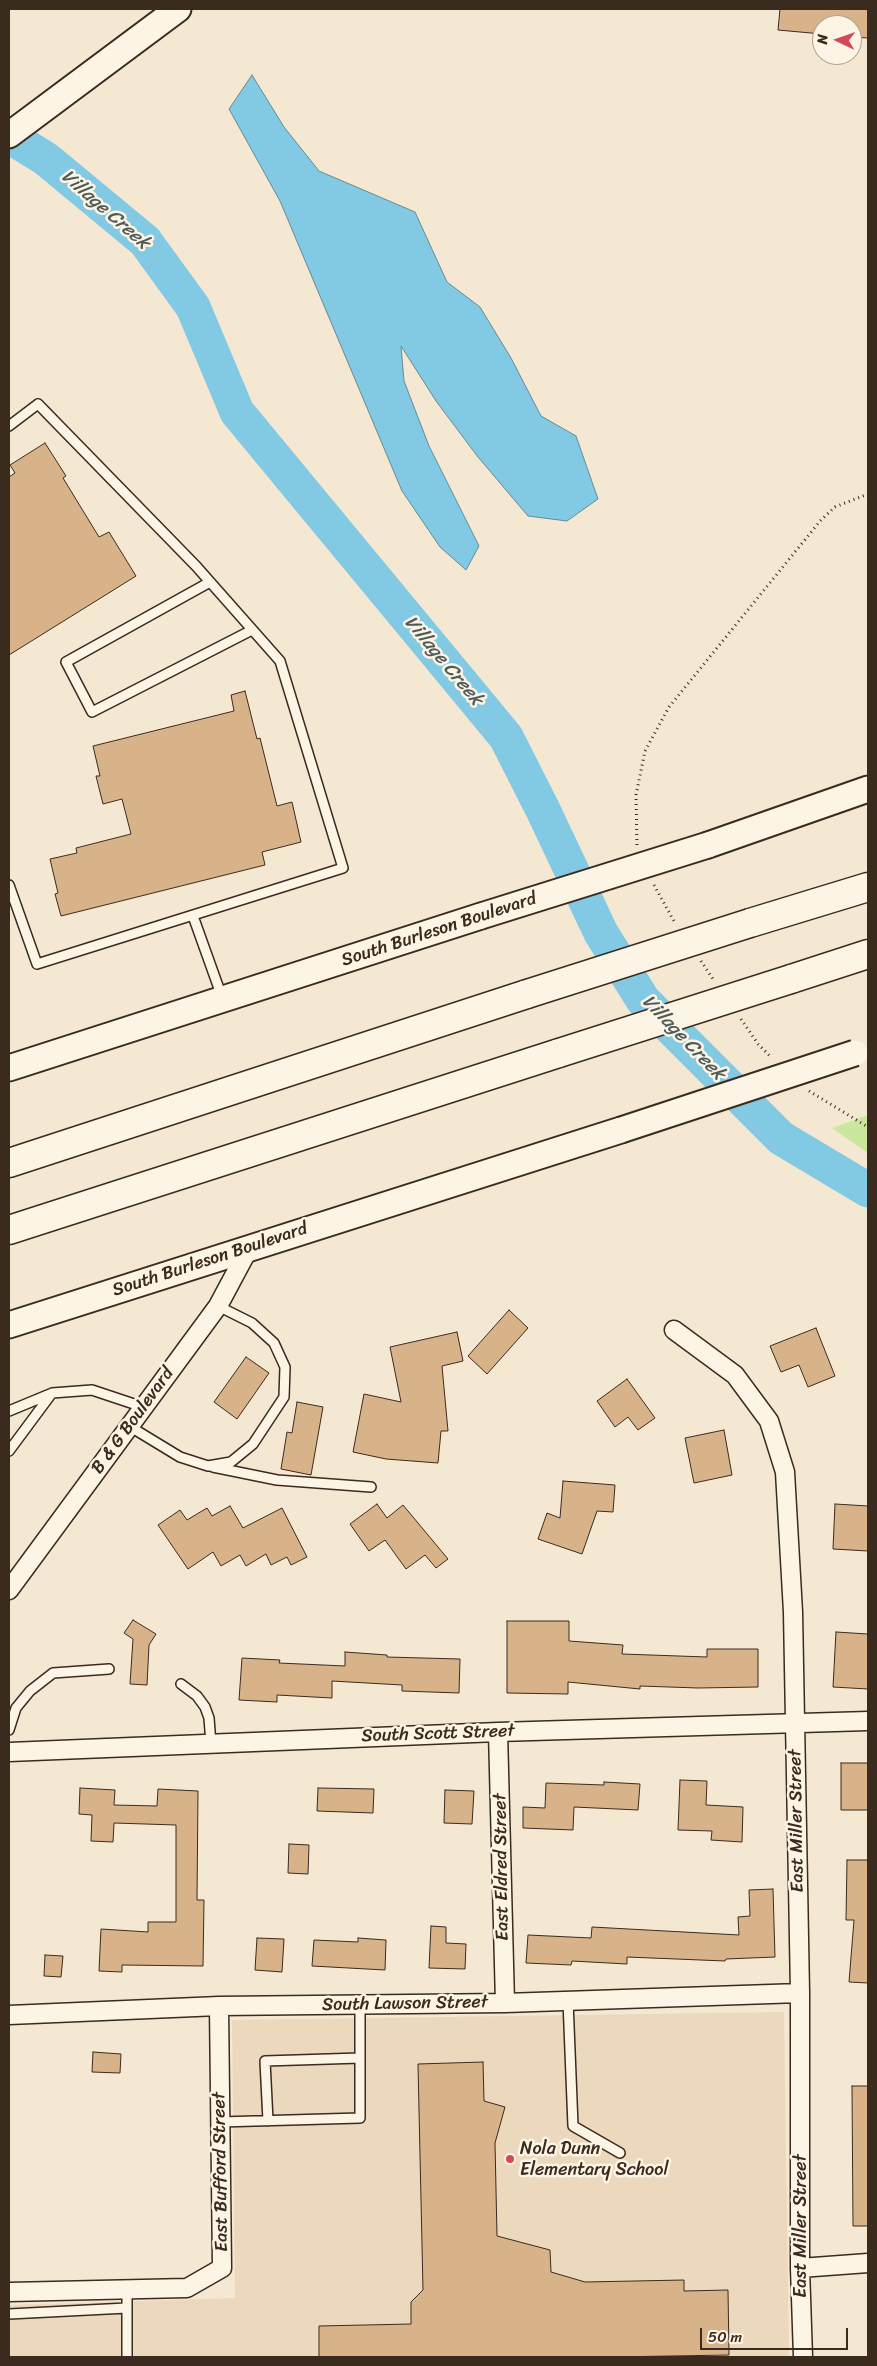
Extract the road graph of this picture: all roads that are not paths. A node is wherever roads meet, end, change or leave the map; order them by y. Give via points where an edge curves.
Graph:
1 (178, 9) edge
2 (9, 135) edge
3 (9, 426) edge
4 (210, 582) junction
5 (252, 630) junction
6 (868, 789) edge
7 (9, 884) edge
8 (868, 888) edge
9 (193, 916) junction
10 (868, 954) edge
11 (223, 1000) junction
12 (862, 1051) edge
13 (9, 1068) edge
14 (9, 1163) edge
15 (9, 1230) edge
16 (249, 1248) junction
17 (218, 1306) junction
18 (9, 1325) edge
19 (674, 1330) dead end
20 (52, 1393) junction
21 (143, 1407) junction
22 (9, 1411) edge
23 (129, 1426) junction
24 (9, 1451) edge
25 (208, 1466) junction
26 (370, 1487) dead end
27 (9, 1590) edge
28 (109, 1669) dead end
29 (181, 1684) dead end
30 (868, 1721) edge
31 (794, 1723) junction
32 (9, 1730) edge
33 (498, 1732) junction
34 (211, 1744) junction
35 (9, 1752) edge
36 (800, 1993) junction
37 (568, 2001) junction
38 (505, 2003) junction
39 (360, 2004) junction
40 (219, 2006) junction
41 (9, 2016) edge
42 (360, 2058) junction
43 (268, 2121) junction
44 (220, 2122) junction
45 (620, 2153) dead end
46 (868, 2263) edge
47 (800, 2268) junction
48 (127, 2289) junction
49 (9, 2292) edge
50 (127, 2308) junction
51 (9, 2314) edge
52 (127, 2357) edge
53 (803, 2357) edge

1 - 2 main road
3 - 4 lane via 38,404
4 - 5 lane
4 - 5 lane via 66,662 92,712
5 - 9 lane via 280,661 343,868
6 - 11 main road, South Burleson Boulevard, bridge via 708,845
7 - 9 lane via 37,964
8 - 14 highway, bridge via 527,994
9 - 11 lane
10 - 15 highway, bridge
11 - 13 main road, South Burleson Boulevard
12 - 16 main road, South Burleson Boulevard, bridge
16 - 17 street, B & G Boulevard
16 - 18 main road, South Burleson Boulevard
17 - 21 street, B & G Boulevard
17 - 25 lane via 252,1323 274,1343 285,1367 284,1397 253,1444 231,1462
19 - 31 street, East Miller Street via 735,1375 769,1421 785,1472 793,1612
20 - 21 lane via 92,1390
20 - 22 lane
20 - 24 lane
21 - 23 street, B & G Boulevard
23 - 25 lane via 180,1456
23 - 27 street, B & G Boulevard
25 - 26 lane via 277,1480
28 - 32 lane via 53,1673 30,1691 16,1708
29 - 34 lane via 198,1696 205,1707
30 - 31 street, South Scott Street
31 - 33 street, South Scott Street
31 - 36 street, East Miller Street
33 - 34 street, South Scott Street
33 - 38 street, East Eldred Street
34 - 35 street, South Scott Street
36 - 37 street, South Lawson Street
36 - 47 street, East Miller Street
37 - 38 street, South Lawson Street
37 - 45 lane via 573,2126
38 - 39 street, South Lawson Street
39 - 40 street, South Lawson Street
39 - 42 lane
40 - 41 street, South Lawson Street
40 - 44 street, East Bufford Street
42 - 43 lane via 360,2118
42 - 43 lane via 265,2062
43 - 44 lane
44 - 48 street, East Bufford Street via 222,2268 187,2288
46 - 47 street
47 - 53 street, East Miller Street
48 - 49 street
48 - 50 lane
50 - 51 lane
50 - 52 lane

